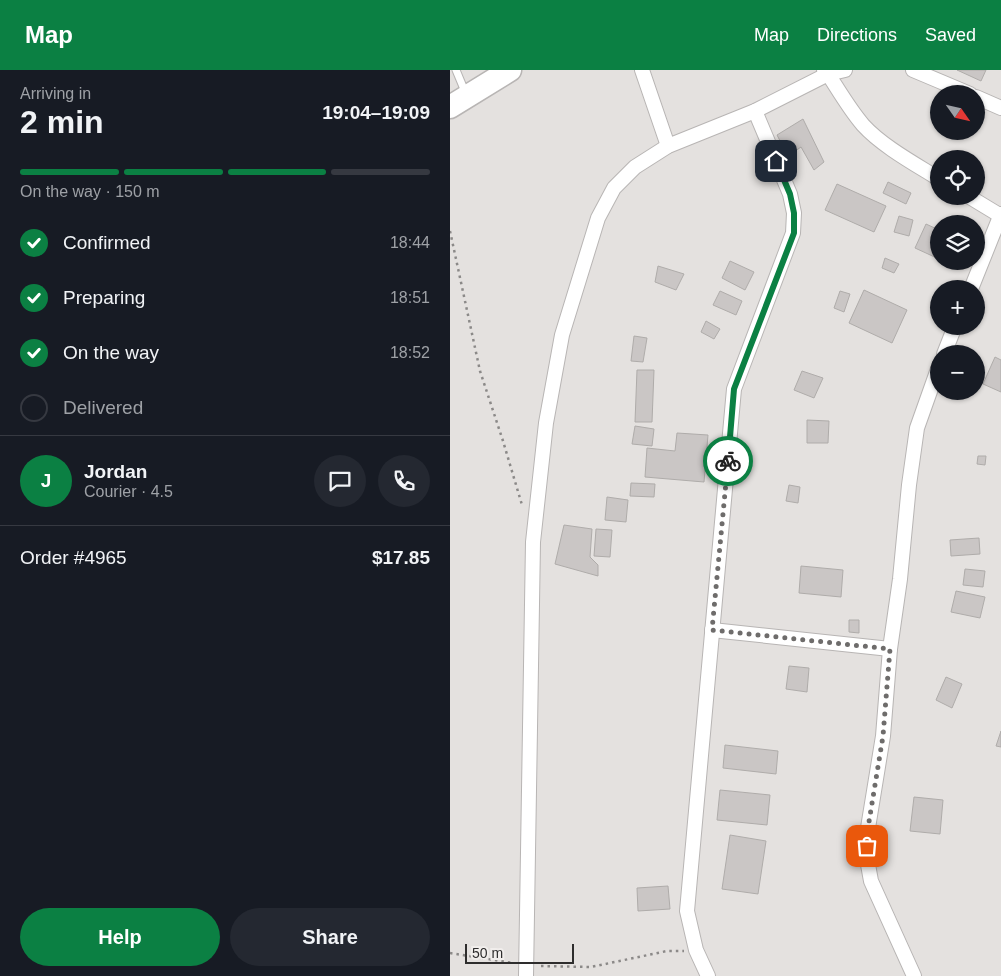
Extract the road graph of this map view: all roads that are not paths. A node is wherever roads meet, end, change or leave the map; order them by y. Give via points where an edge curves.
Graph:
1 (456, 70) edge
2 (510, 70) edge
3 (642, 70) edge
4 (845, 70) edge
5 (913, 70) edge
6 (826, 72) edge
7 (950, 85) edge
8 (985, 101) edge
9 (458, 102) edge
10 (1001, 108) edge
11 (755, 111) junction
12 (668, 146) junction
13 (930, 173) edge
14 (984, 205) edge
15 (1001, 215) edge
16 (975, 280) edge
17 (930, 391) edge
18 (712, 630) junction
19 (890, 649) junction
20 (526, 971) edge
21 (708, 976) edge
22 (914, 976) edge

1 - 9 lane
2 - 9 main road
3 - 12 street
4 - 6 street
5 - 7 street
6 - 11 street
6 - 13 street via 864,126 903,157
8 - 10 street
11 - 12 street
11 - 18 street via 790,194 794,233 734,389
12 - 20 street via 635,167 614,188 598,218 562,335 546,423 533,542
14 - 15 street
15 - 16 street
17 - 19 street via 917,428
18 - 19 street
18 - 21 street via 687,911 696,950
19 - 22 street via 883,736 867,834 867,859 871,881

